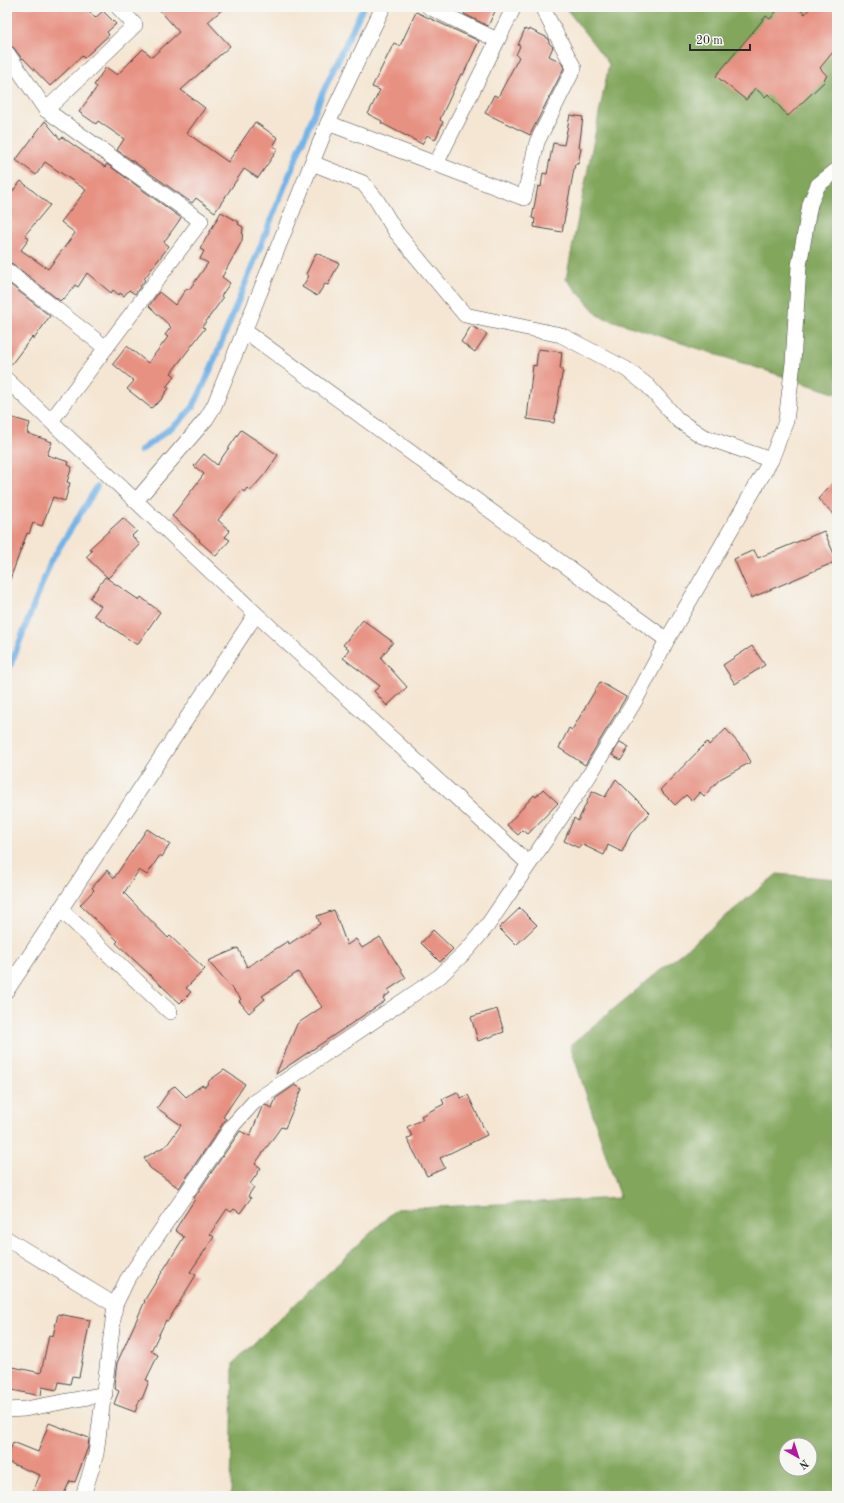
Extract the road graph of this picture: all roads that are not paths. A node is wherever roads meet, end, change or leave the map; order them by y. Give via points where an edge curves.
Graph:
1 (118, 7) edge
2 (383, 7) edge
3 (429, 7) edge
4 (514, 7) edge
5 (542, 7) edge
6 (497, 40) junction
7 (7, 54) edge
8 (46, 110) junction
9 (328, 123) junction
10 (312, 163) junction
11 (436, 164) junction
12 (837, 170) edge
13 (7, 271) edge
14 (245, 331) junction
15 (106, 348) junction
16 (7, 380) edge
17 (51, 421) junction
18 (771, 460) junction
19 (136, 500) junction
20 (256, 614) junction
21 (667, 640) junction
22 (529, 864) junction
23 (60, 910) junction
24 (7, 990) edge
25 (170, 1012) dead end
26 (7, 1239) edge
27 (115, 1305) junction
28 (104, 1394) junction
29 (7, 1410) edge
30 (83, 1496) edge

1 - 8 street via 135,25
2 - 9 street
3 - 6 street
4 - 6 street
5 - 11 street via 574,68 537,142 524,198
6 - 11 street
7 - 8 street
8 - 15 street via 201,221
9 - 10 street
9 - 11 street
10 - 14 street
10 - 18 street via 363,183 396,232 465,315 561,335 626,369 648,386 678,420 702,436
12 - 18 street via 818,185 810,204 799,266 793,362 786,421
13 - 15 street
14 - 19 street via 214,406 206,419
14 - 21 street
15 - 17 street
16 - 17 street
17 - 19 street
18 - 21 street
19 - 20 street
20 - 22 street
20 - 23 street
21 - 22 street via 636,699 587,779
22 - 27 street via 473,944 440,976 254,1102 233,1125 127,1280
23 - 24 street
23 - 25 street
26 - 27 street
27 - 28 street
28 - 29 street
28 - 30 street via 96,1454

